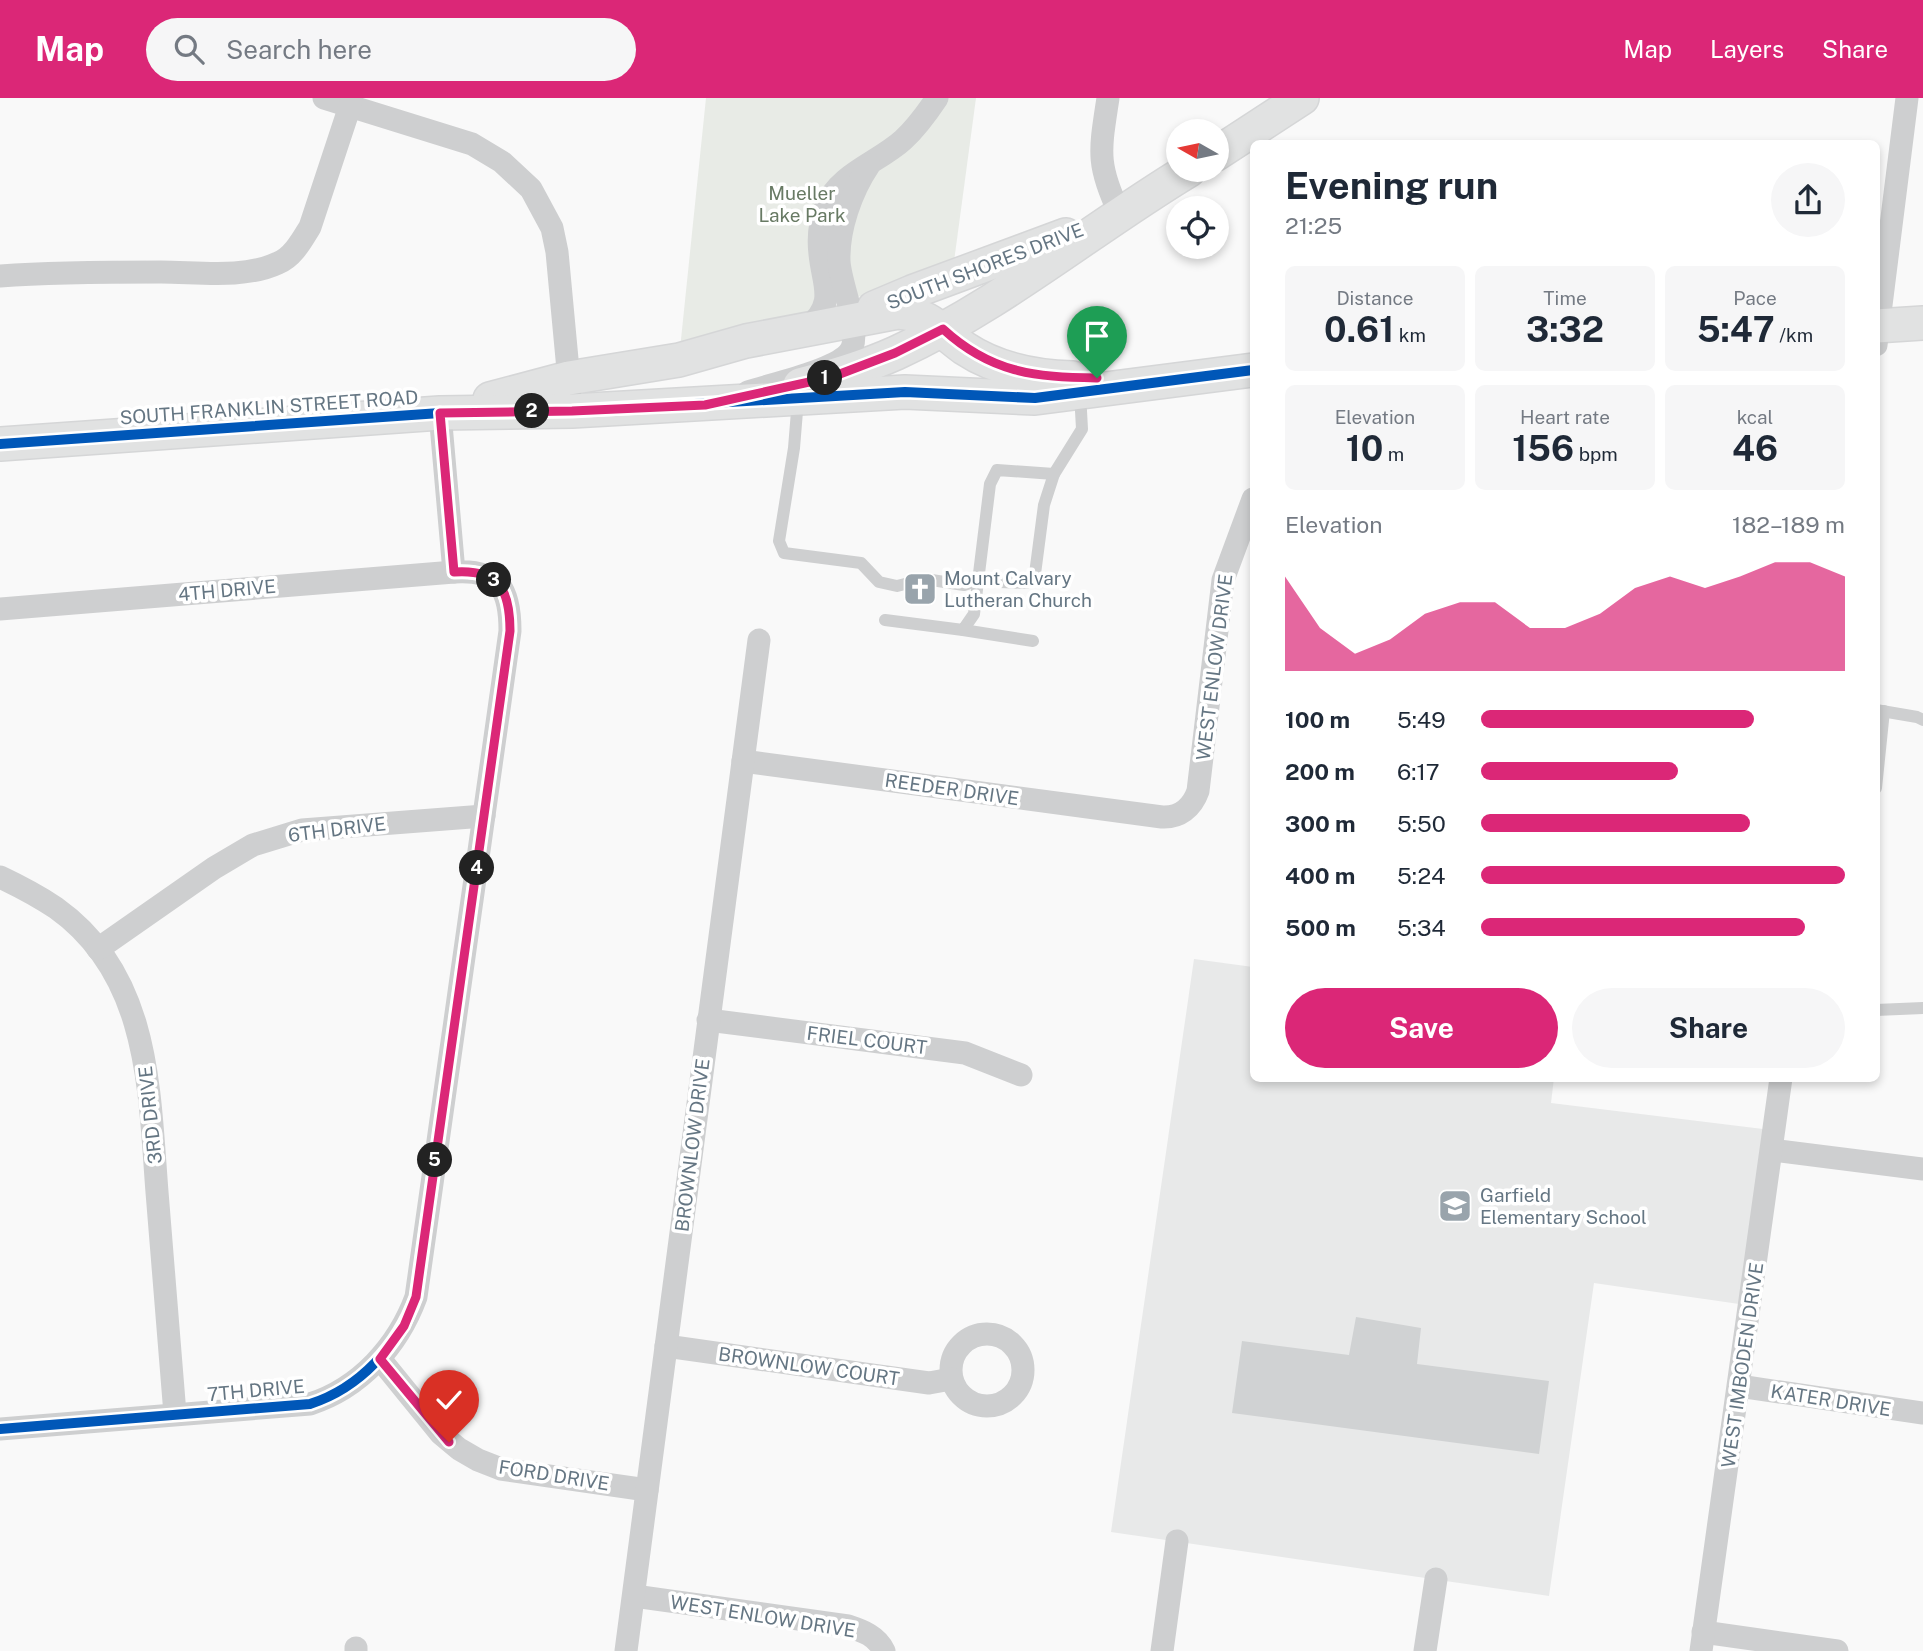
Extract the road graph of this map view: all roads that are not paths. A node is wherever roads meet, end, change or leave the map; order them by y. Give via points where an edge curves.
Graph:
1 (324, 98) edge
2 (937, 98) edge
3 (1108, 98) edge
4 (1302, 98) edge
5 (1908, 98) edge
6 (350, 107) junction
7 (1229, 146) edge
8 (869, 165) junction
9 (1170, 182) edge
10 (1120, 214) junction
11 (0, 276) edge
12 (984, 305) junction
13 (1880, 309) edge
14 (851, 319) junction
15 (1923, 323) edge
16 (808, 328) junction
17 (943, 329) junction
18 (1880, 331) edge
19 (976, 355) junction
20 (1250, 370) edge
21 (1210, 374) junction
22 (569, 378) junction
23 (1080, 393) junction
24 (799, 399) junction
25 (705, 405) junction
26 (572, 411) junction
27 (440, 413) junction
28 (0, 444) edge
29 (1054, 474) junction
30 (1250, 507) edge
31 (454, 572) junction
32 (976, 581) junction
33 (0, 609) edge
34 (885, 620) dead end
35 (963, 630) junction
36 (759, 640) dead end
37 (1033, 642) dead end
38 (1880, 711) edge
39 (1923, 720) edge
40 (743, 761) junction
41 (484, 816) junction
42 (1162, 817) joint
43 (0, 877) edge
44 (98, 949) junction
45 (1923, 1007) edge
46 (1880, 1010) edge
47 (708, 1020) junction
48 (1021, 1075) dead end
49 (1780, 1082) edge
50 (1772, 1150) junction
51 (1923, 1169) edge
52 (666, 1346) junction
53 (380, 1359) junction
54 (951, 1379) dead end
55 (1739, 1386) junction
56 (1923, 1413) edge
57 (175, 1414) junction
58 (0, 1429) edge
59 (646, 1490) junction
60 (1177, 1541) dead end
61 (1436, 1579) dead end
62 (634, 1596) junction
63 (1702, 1642) edge
64 (626, 1651) edge
65 (884, 1651) edge
66 (1162, 1651) edge
67 (1425, 1651) edge
68 (1837, 1651) edge

1 - 6 street
2 - 8 street via 902,140
3 - 10 street via 1101,166
4 - 7 street
5 - 13 street
6 - 11 street via 310,227 282,262 235,271 65,271
6 - 22 street via 472,144 502,162 531,189 552,228 557,252
8 - 14 street via 852,197 839,247
8 - 16 street via 836,188 825,208 820,243 827,296 821,314
9 - 10 street, SOUTH SHORES DRIVE
10 - 12 street, SOUTH SHORES DRIVE
10 - 14 street, SOUTH SHORES DRIVE
12 - 17 street, SOUTH SHORES DRIVE
12 - 19 street via 968,330
14 - 16 street, SOUTH FRANKLIN STREET ROAD
14 - 17 street, SOUTH FRANKLIN STREET ROAD via 910,313
14 - 25 street via 855,341 852,350 837,362
15 - 18 street
16 - 22 street, SOUTH FRANKLIN STREET ROAD via 678,360
17 - 19 street, SOUTH FRANKLIN STREET ROAD
17 - 25 street, SOUTH SHORES DRIVE via 832,377
19 - 21 street, SOUTH FRANKLIN STREET ROAD via 1014,371 1057,377
20 - 21 street, SOUTH FRANKLIN STREET ROAD
21 - 23 street, SOUTH FRANKLIN STREET ROAD
22 - 26 street
22 - 27 street, SOUTH FRANKLIN STREET ROAD
23 - 24 street, SOUTH FRANKLIN STREET ROAD via 1004,398 905,392
23 - 29 lane via 1082,429
24 - 25 street, SOUTH FRANKLIN STREET ROAD
24 - 32 lane via 779,541 784,553 861,563 879,582 897,586 925,579 964,585
25 - 26 street, SOUTH FRANKLIN STREET ROAD
26 - 27 street, SOUTH FRANKLIN STREET ROAD
27 - 28 street, SOUTH FRANKLIN STREET ROAD
27 - 31 street
29 - 32 lane via 1044,505 1035,574 1026,583
29 - 32 lane via 997,470 990,484
30 - 42 street, WEST ENLOW DRIVE via 1223,580 1198,792 1185,811
31 - 33 street, 4TH DRIVE
31 - 41 street, 7TH DRIVE via 477,572 497,582 508,600 510,616
32 - 35 lane via 974,614
34 - 35 lane
35 - 37 lane
36 - 40 street, BROWNLOW DRIVE
38 - 39 lane
40 - 42 street, REEDER DRIVE
40 - 47 street, BROWNLOW DRIVE
41 - 44 street, 6TH DRIVE via 302,830 253,845
41 - 53 street, 7TH DRIVE via 416,1297 404,1326
43 - 44 street, 3RD DRIVE via 56,908
44 - 57 street, 3RD DRIVE via 127,1000 149,1082
45 - 46 lane
47 - 48 street, FRIEL COURT via 965,1053
47 - 52 street, BROWNLOW DRIVE
49 - 50 street, WEST IMBODEN DRIVE
50 - 51 street
50 - 55 street, WEST IMBODEN DRIVE
52 - 54 street, BROWNLOW COURT via 929,1382
52 - 59 street, BROWNLOW DRIVE
53 - 57 street, 7TH DRIVE via 338,1392 310,1404
53 - 59 street, FORD DRIVE via 441,1434 478,1460 501,1469
55 - 56 street, KATER DRIVE
55 - 63 street, WEST IMBODEN DRIVE
57 - 58 street, 7TH DRIVE
59 - 62 street, BROWNLOW DRIVE
60 - 66 street
61 - 67 street
62 - 64 street, BROWNLOW DRIVE
62 - 65 street, WEST ENLOW DRIVE via 848,1626 872,1636
63 - 68 street

